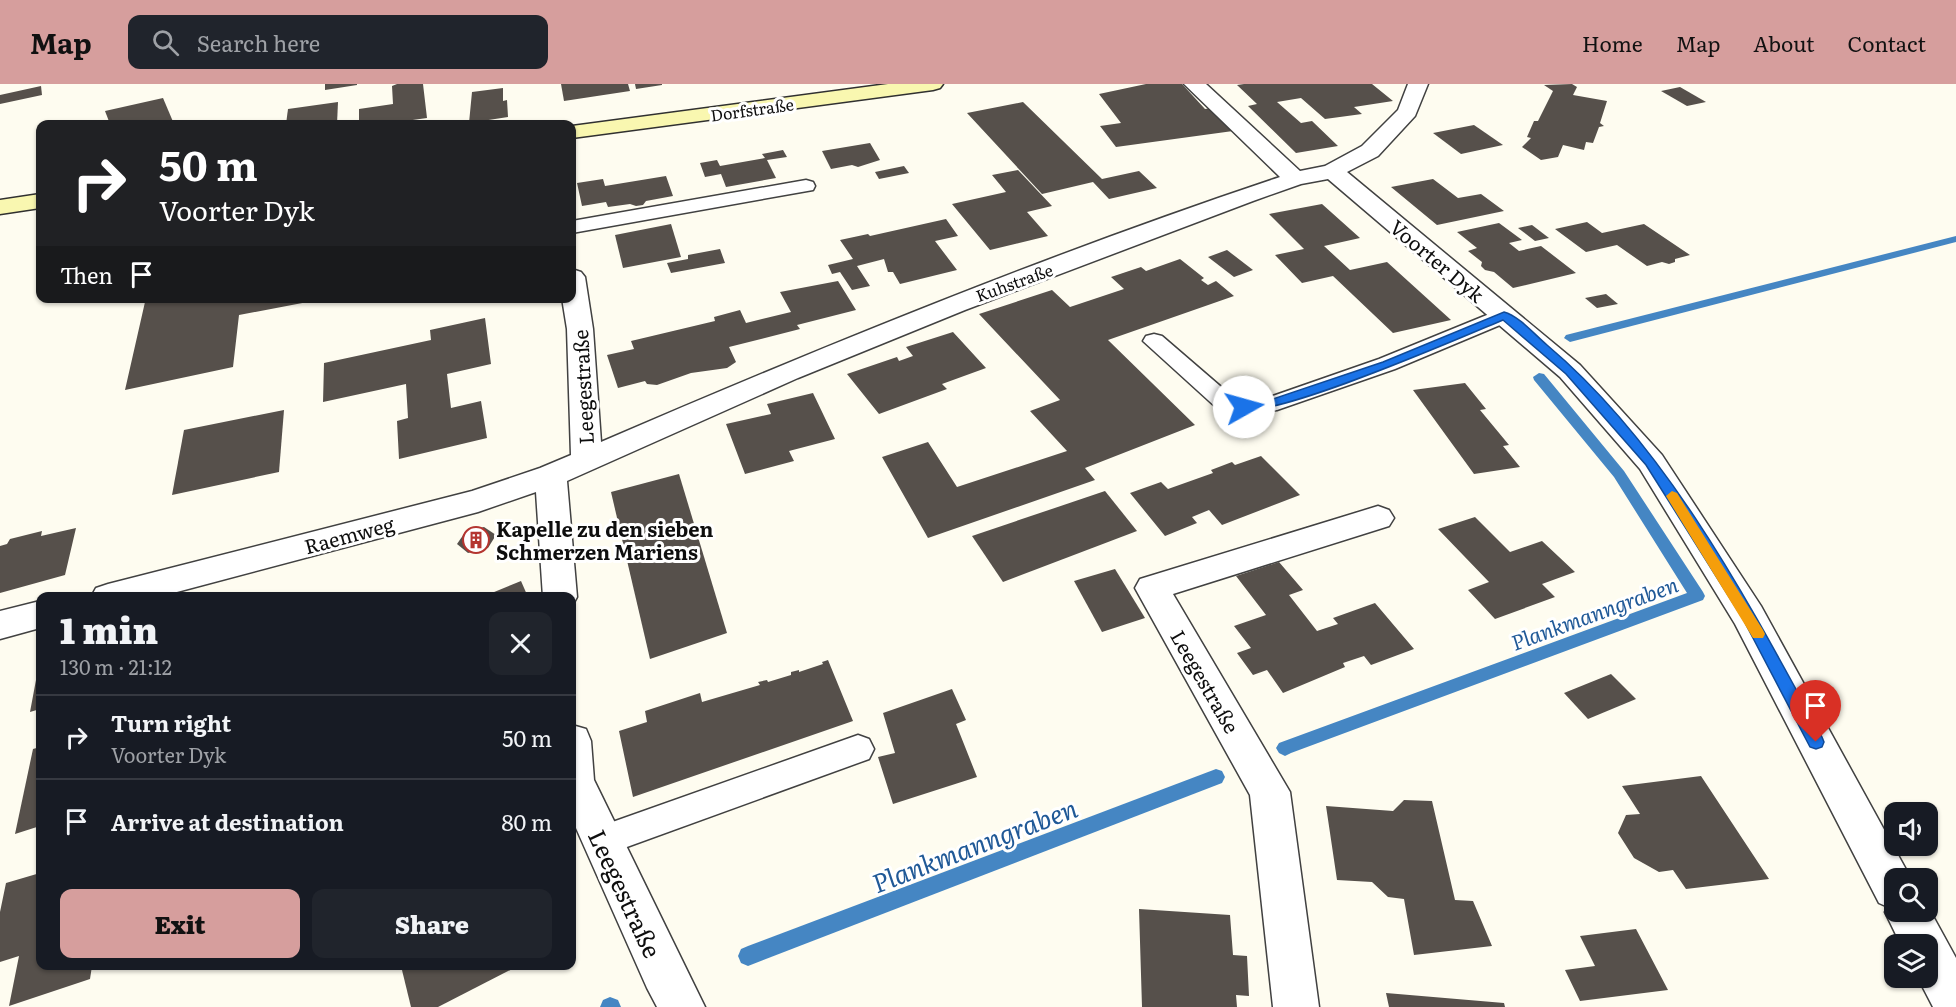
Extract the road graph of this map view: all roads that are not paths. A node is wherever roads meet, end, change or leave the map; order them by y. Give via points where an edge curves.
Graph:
1 (933, 84) edge
2 (1194, 84) edge
3 (1418, 84) edge
4 (576, 131) edge
5 (1332, 171) junction
6 (1295, 179) junction
7 (806, 186) dead end
8 (36, 202) edge
9 (0, 207) edge
10 (576, 226) edge
11 (576, 303) edge
12 (1504, 315) junction
13 (1154, 341) dead end
14 (587, 462) junction
15 (551, 476) junction
16 (1378, 518) dead end
17 (127, 592) edge
18 (560, 592) edge
19 (36, 616) edge
20 (0, 625) edge
21 (858, 749) dead end
22 (576, 784) edge
23 (602, 841) junction
24 (1884, 870) edge
25 (1938, 970) edge
26 (1956, 1004) edge
27 (682, 1007) edge
28 (1296, 1007) edge

1 - 4 main road, Dorfstraße
2 - 6 street
3 - 5 street, Kuhstraße via 1408,112 1370,151
5 - 6 street, Kuhstraße
5 - 12 street, Voorter Dyk
6 - 14 street, Kuhstraße via 956,304 788,372
7 - 10 lane
8 - 9 main road
11 - 14 street, Leegestraße
12 - 13 lane via 1387,364 1269,405 1252,407 1227,405
12 - 24 street, Voorter Dyk via 1570,371 1651,462 1749,616
14 - 15 street, Raemweg
15 - 17 street, Raemweg via 478,501
15 - 18 street
16 - 28 street, Leegestraße via 1152,588 1270,792
19 - 20 street
21 - 23 lane
22 - 23 street, Leegestraße
23 - 27 street, Leegestraße
25 - 26 street

